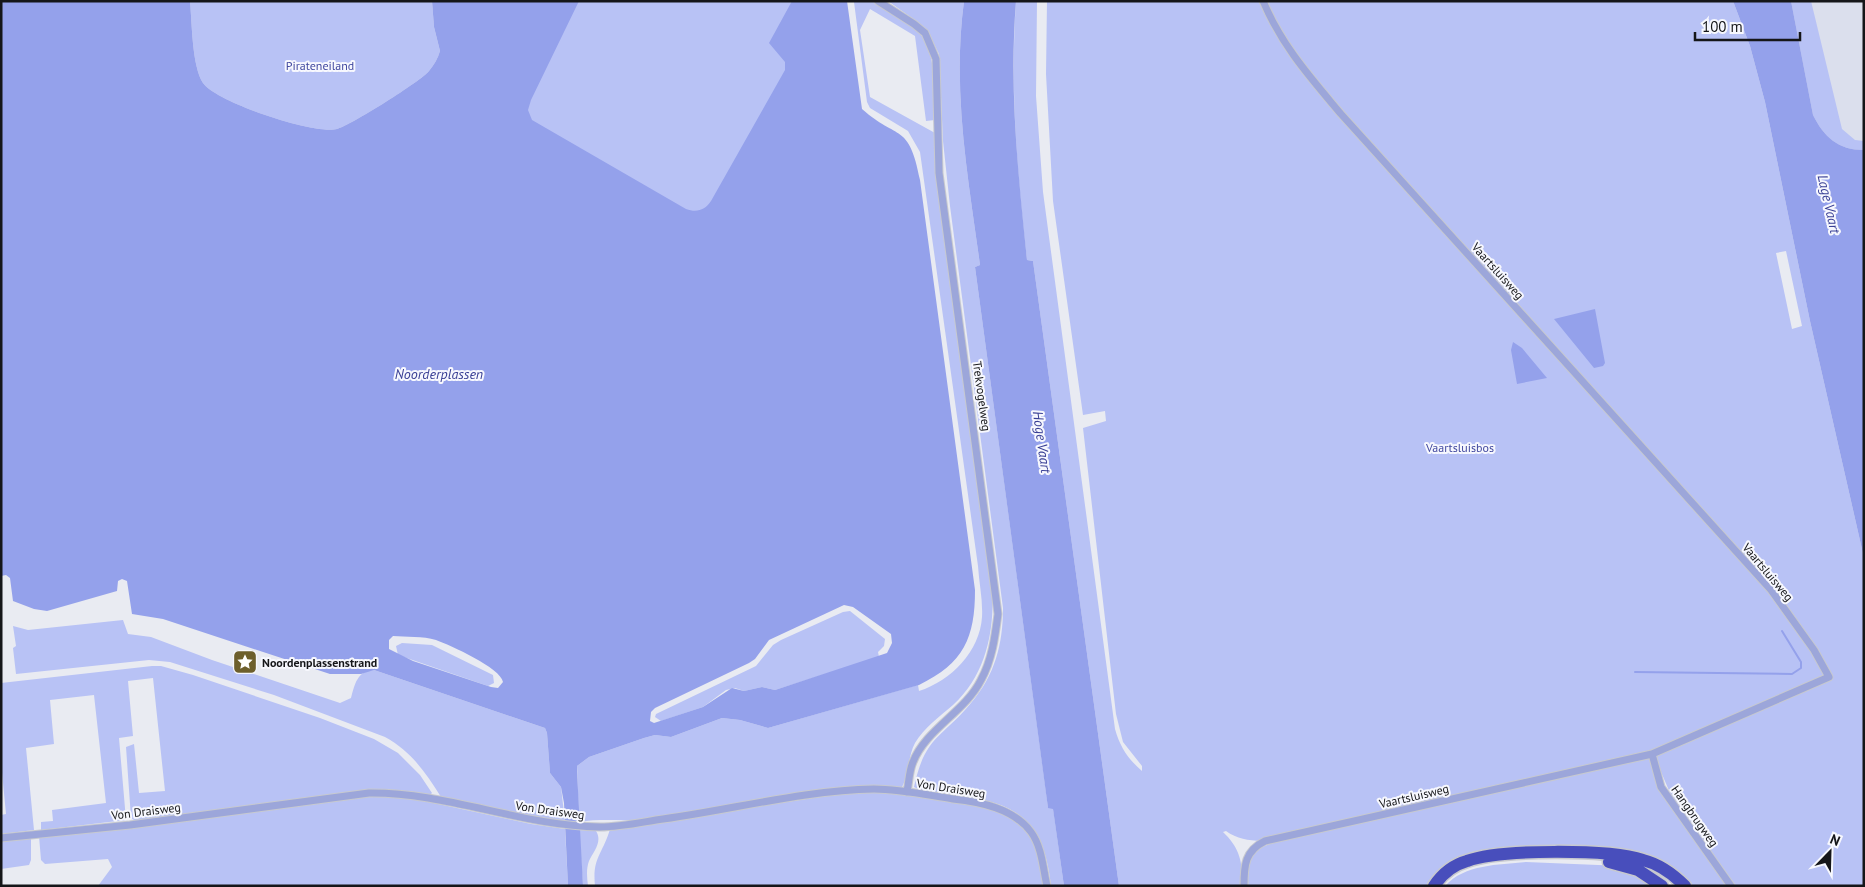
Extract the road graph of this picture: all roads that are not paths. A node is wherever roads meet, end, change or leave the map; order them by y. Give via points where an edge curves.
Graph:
1 (878, 1) edge
2 (1263, 1) edge
3 (1652, 754) junction
4 (907, 792) junction
5 (1, 838) edge
6 (1047, 886) edge
7 (1244, 886) edge
8 (1434, 886) edge
9 (1443, 886) edge
10 (1662, 886) edge
11 (1685, 886) edge
12 (1731, 886) edge

1 - 4 street, Trekvogelweg via 924,33 936,60 939,173 998,614 990,659 981,681 967,701 922,745 912,762
2 - 3 street, Vaartsluisweg via 1292,56 1771,590 1829,677
3 - 7 street, Vaartsluisweg via 1265,841 1247,856
3 - 12 street, Hangbrugweg via 1661,787
4 - 5 street, Von Draisweg via 874,789 834,793 614,826 559,825 434,799 368,793 130,825
4 - 6 street, Von Draisweg via 984,803 1008,813 1031,832 1040,851
8 - 11 highway via 1454,866 1474,858 1567,853 1645,860 1665,870
9 - 10 highway via 1457,873 1482,865 1548,861 1624,864

